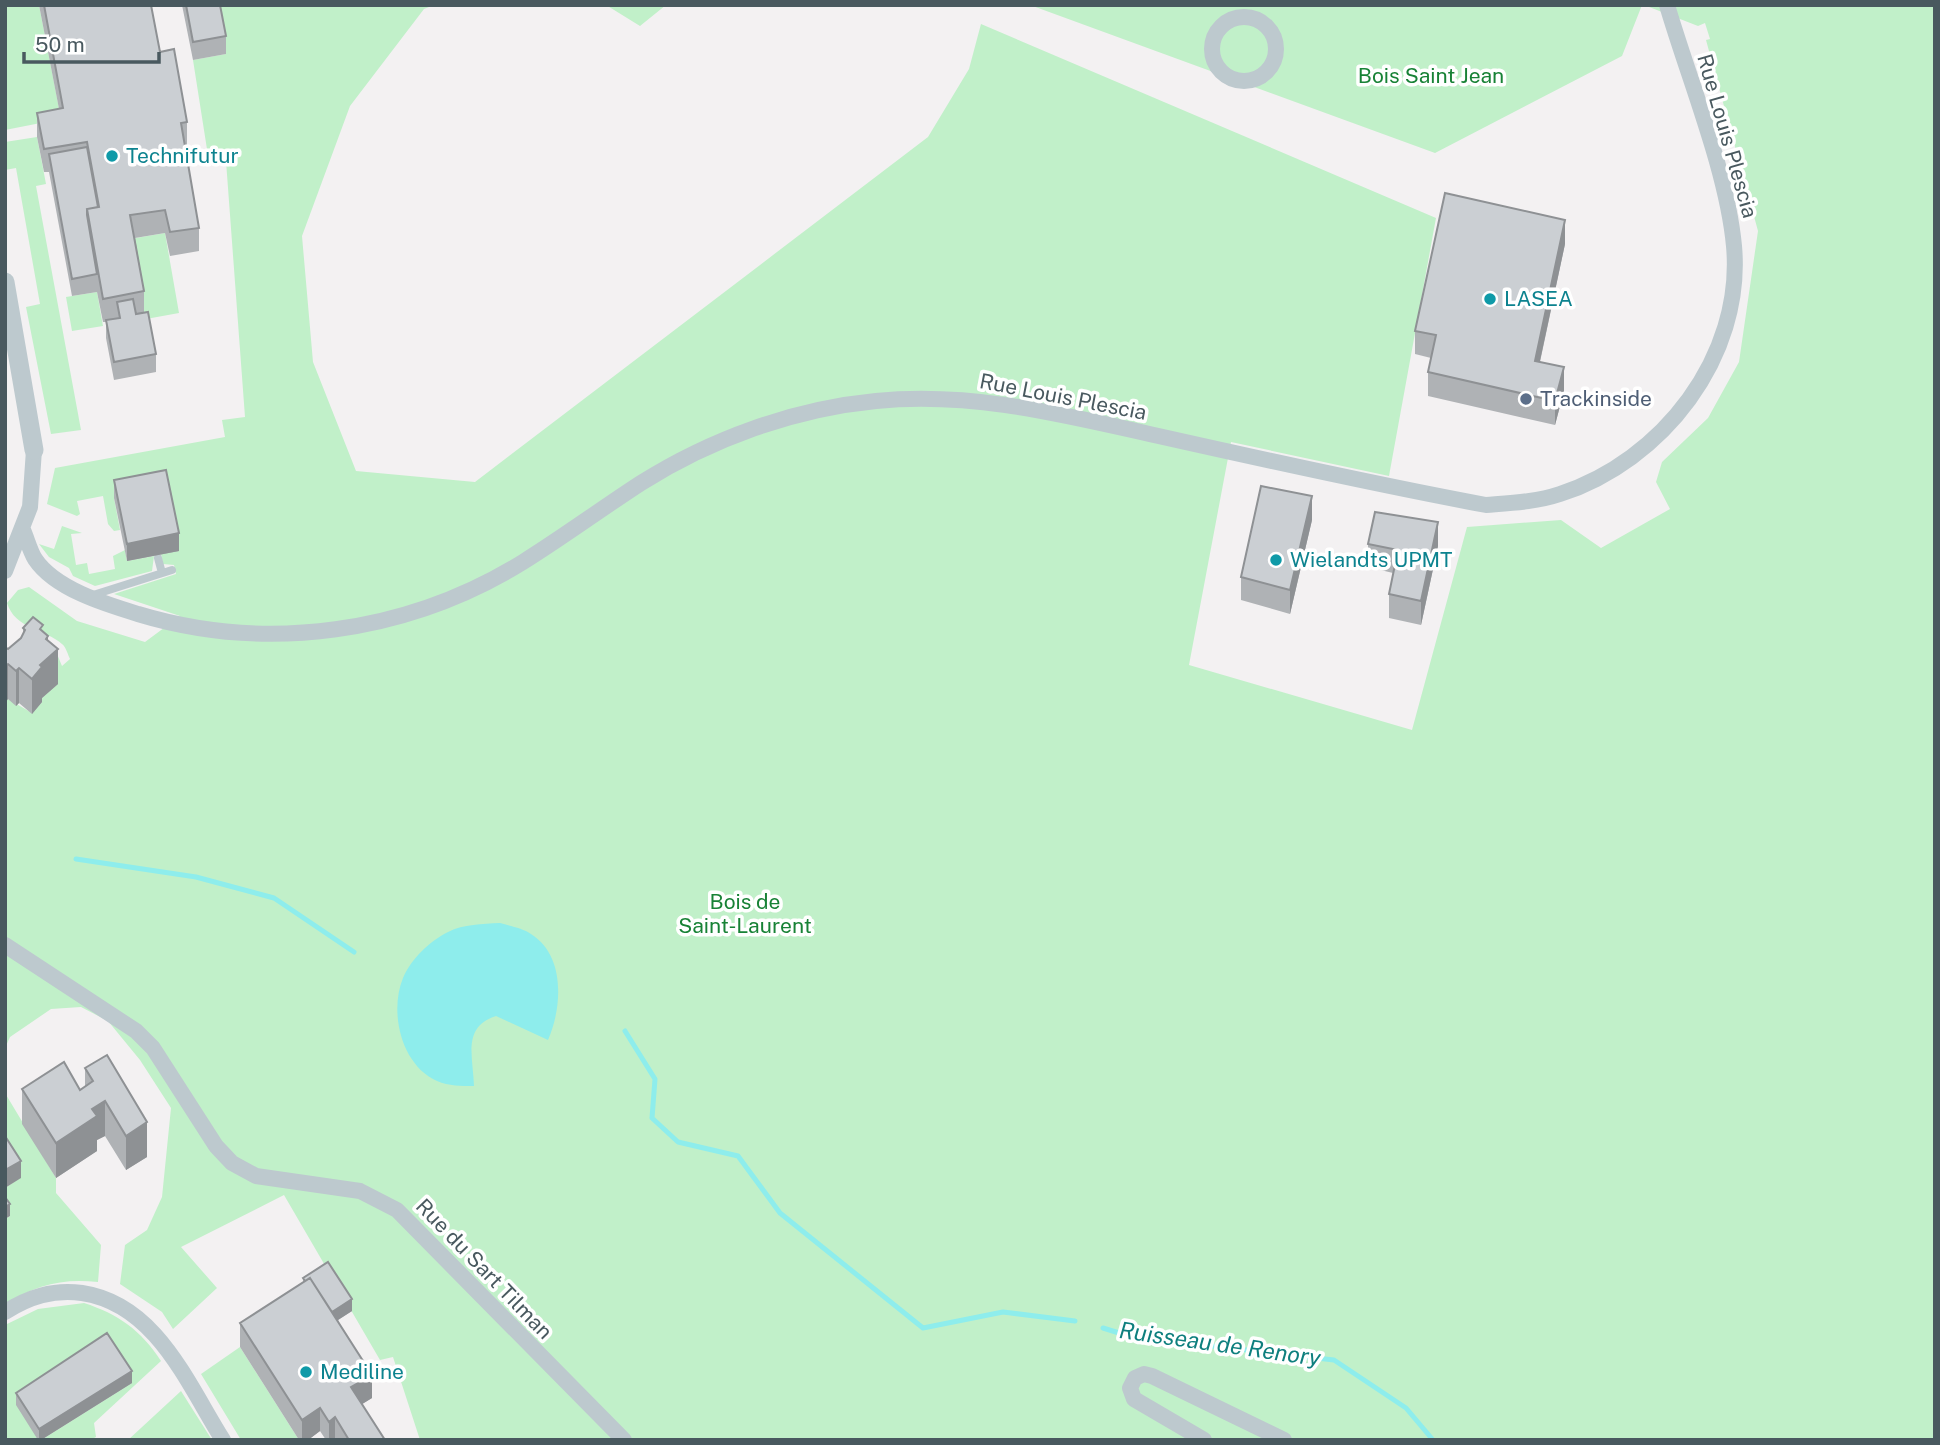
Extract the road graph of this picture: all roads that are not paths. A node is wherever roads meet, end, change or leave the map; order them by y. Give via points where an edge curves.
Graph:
1 (1268, 5) edge
2 (1667, 5) edge
3 (1259, 20) junction
4 (5, 282) edge
5 (34, 450) joint
6 (23, 530) junction
7 (158, 558) dead end
8 (172, 570) dead end
9 (5, 571) edge
10 (162, 573) junction
11 (90, 596) junction
12 (5, 945) edge
13 (5, 1312) edge
14 (223, 1440) edge
15 (624, 1440) edge
16 (1204, 1440) edge
17 (1284, 1440) edge

1 - 3 street
2 - 11 street, Rue Louis Plescia via 1729,210 1734,250 1731,297 1705,376 1680,412 1639,452 1603,476 1560,494 1486,505 1012,405 935,398 879,401 830,407 772,422 705,447 644,481 521,563 419,612 351,629 269,634 177,626
3 - 3 street via 1230,19 1213,39 1216,65 1232,79 1255,80 1272,66 1276,44
4 - 5 street
5 - 6 street via 30,507
6 - 9 street
6 - 11 street, Rue Louis Plescia via 35,560 58,581
7 - 10 lane
8 - 10 lane
10 - 11 lane
12 - 15 street, Rue du Sart Tilman via 136,1031 153,1048 216,1146 232,1163 256,1176 360,1191 397,1210
13 - 14 street via 48,1293 69,1291 113,1300 158,1336
16 - 17 street via 1134,1399 1130,1388 1135,1378 1153,1376

